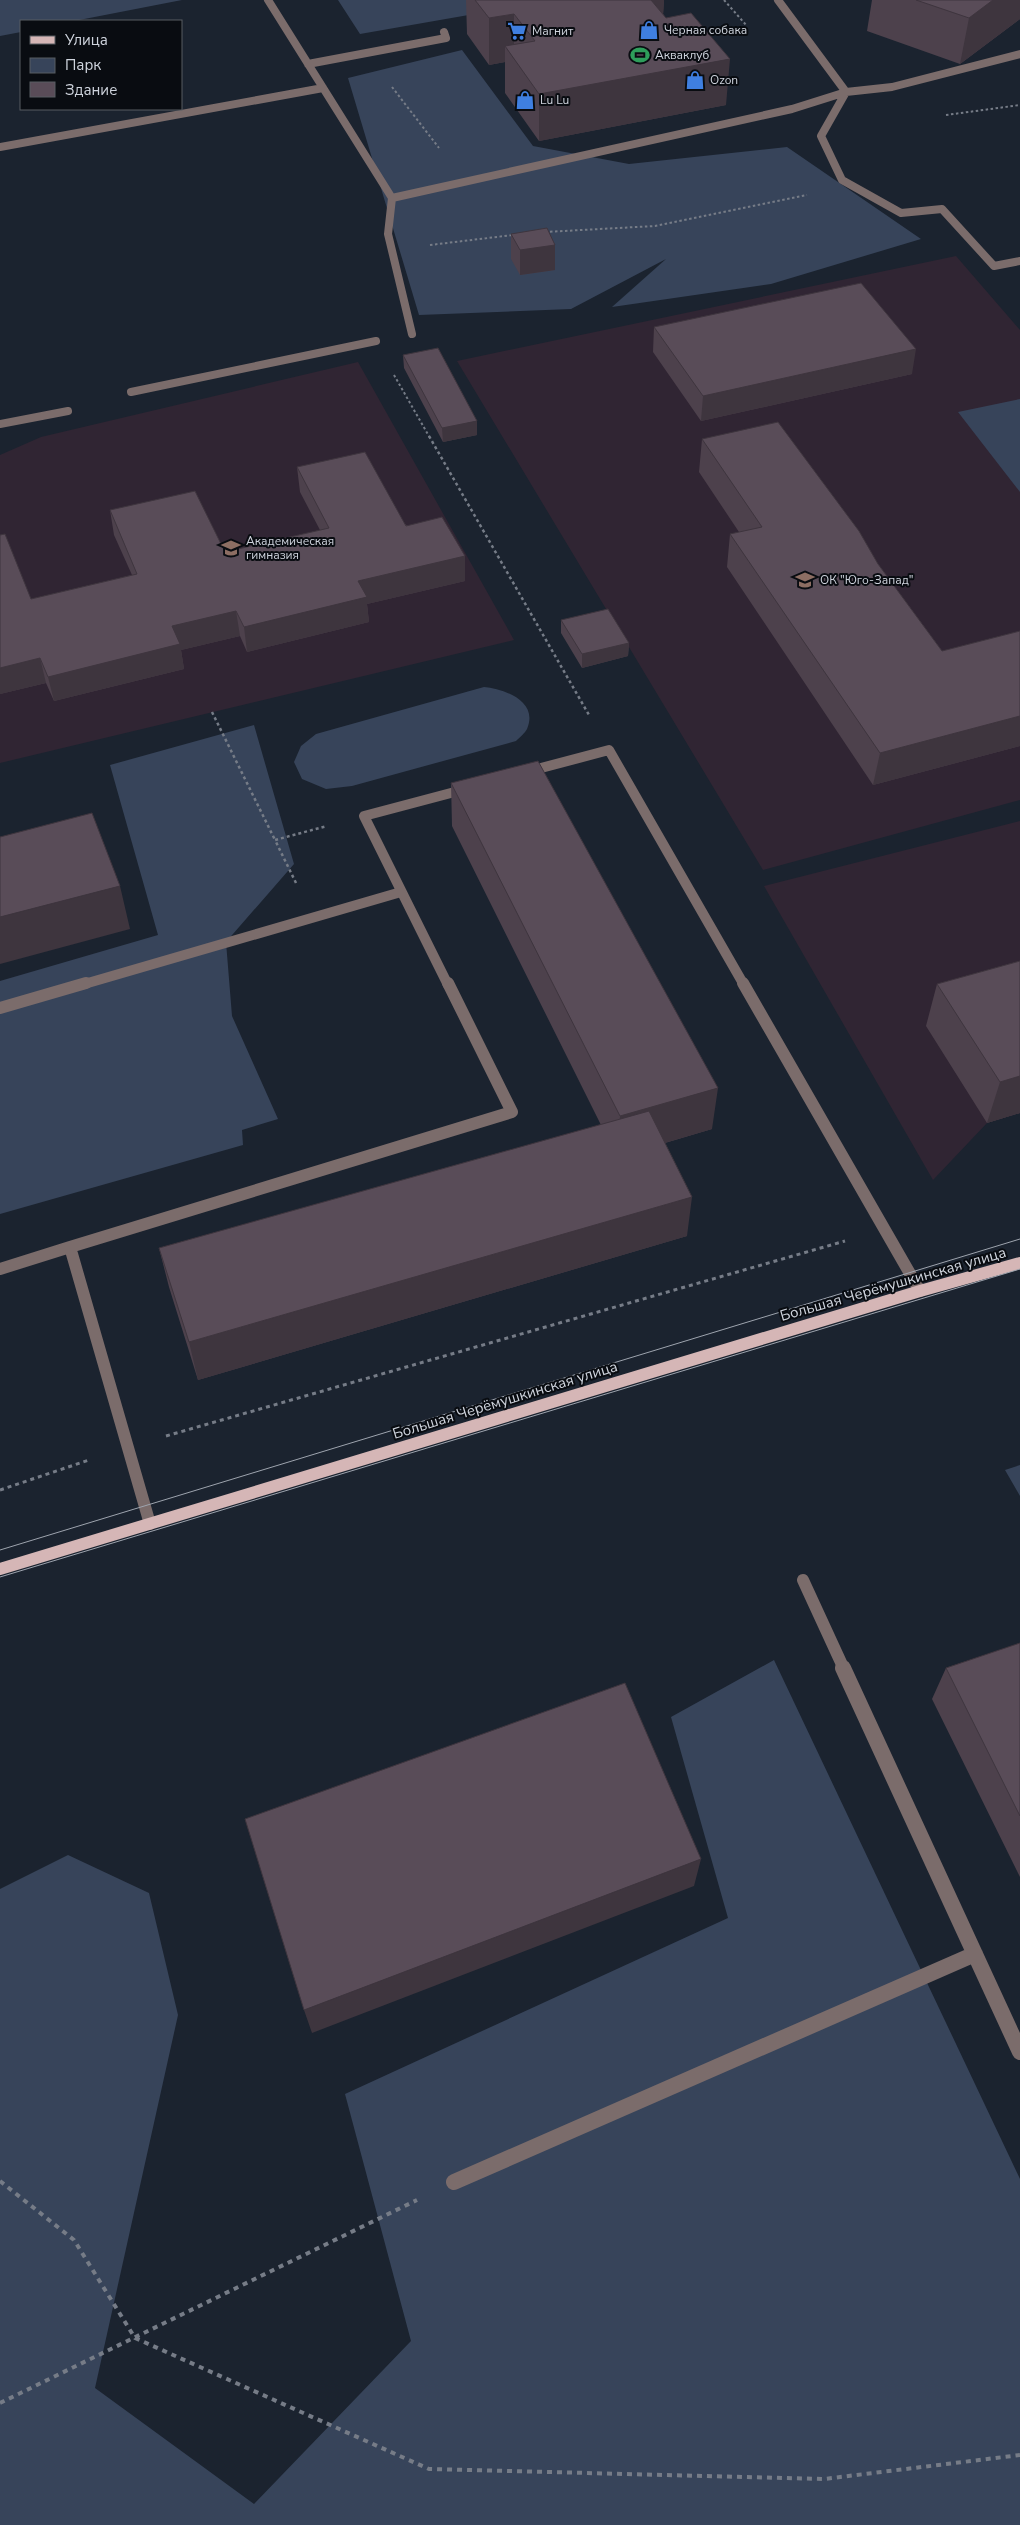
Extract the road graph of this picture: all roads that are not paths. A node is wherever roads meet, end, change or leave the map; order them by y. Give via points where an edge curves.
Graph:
1 (268, 0) edge
2 (778, 0) edge
3 (444, 32) dead end
4 (1020, 54) edge
5 (308, 64) junction
6 (323, 88) junction
7 (846, 92) junction
8 (0, 147) edge
9 (392, 198) junction
10 (1020, 262) edge
11 (412, 334) dead end
12 (376, 341) dead end
13 (131, 392) dead end
14 (68, 411) dead end
15 (0, 424) edge
16 (515, 775) edge
17 (477, 786) edge
18 (401, 892) junction
19 (0, 1008) edge
20 (70, 1248) junction
21 (1020, 1263) edge
22 (0, 1269) edge
23 (920, 1291) junction
24 (150, 1524) junction
25 (0, 1569) edge
26 (803, 1580) dead end
27 (975, 1954) junction
28 (1020, 2052) edge
29 (454, 2182) road end

1 - 5 lane
2 - 7 lane
3 - 5 lane via 446,38
4 - 7 lane via 892,87
5 - 6 lane
6 - 8 lane
6 - 9 lane
7 - 9 lane via 792,109
7 - 10 lane via 821,136 842,180 901,213 942,209 994,266
9 - 11 lane via 388,234
12 - 13 lane
14 - 15 lane
16 - 23 lane via 609,750
17 - 18 lane via 364,816
18 - 19 lane
18 - 20 lane via 512,1112
20 - 22 lane
20 - 24 lane
21 - 23 main road, Большая Черёмушкинская улица
23 - 24 main road, Большая Черёмушкинская улица
24 - 25 main road, Большая Черёмушкинская улица
26 - 27 lane
27 - 28 lane
27 - 29 lane

